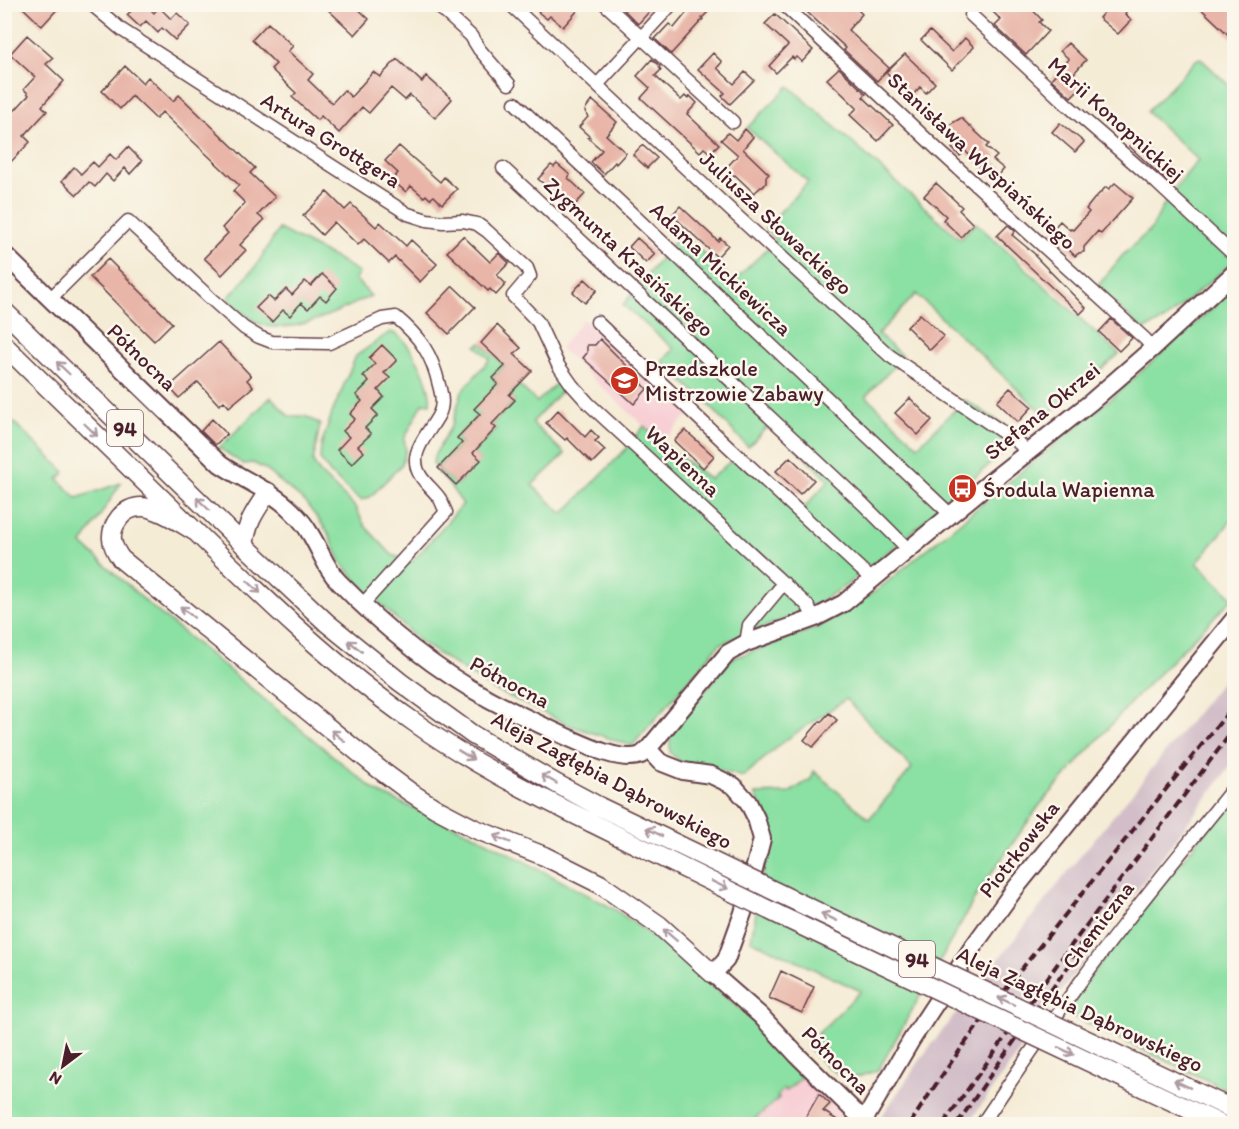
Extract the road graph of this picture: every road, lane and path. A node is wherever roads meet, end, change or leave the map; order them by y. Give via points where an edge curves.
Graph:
1 (91, 4) edge
2 (436, 4) edge
3 (510, 4) edge
4 (605, 4) edge
5 (672, 4) edge
6 (783, 4) edge
7 (971, 15) dead end
8 (642, 38) junction
9 (509, 84) dead end
10 (597, 85) junction
11 (515, 103) dead end
12 (733, 122) dead end
13 (503, 168) dead end
14 (4, 254) edge
15 (1234, 255) edge
16 (1234, 273) edge
17 (513, 296) joint
18 (50, 299) junction
19 (4, 311) edge
20 (597, 322) dead end
21 (4, 345) edge
22 (1153, 348) junction
23 (1027, 454) junction
24 (268, 492) junction
25 (951, 515) junction
26 (196, 532) junction
27 (244, 545) junction
28 (909, 550) junction
29 (872, 581) junction
30 (784, 583) junction
31 (362, 604) junction
32 (815, 618) junction
33 (1234, 619) edge
34 (746, 643) junction
35 (648, 749) junction
36 (1234, 787) edge
37 (596, 815) junction
38 (713, 975) junction
39 (1234, 1110) edge
40 (864, 1121) edge
41 (982, 1125) edge
42 (1221, 1125) edge

1 - 17 street, Artura Grottgera via 122,30 408,214 427,220 463,221 488,231 527,268 530,276
2 - 9 street via 471,36
3 - 10 street, Juliusza Słowackiego
4 - 8 street
5 - 8 street
6 - 22 street, Stanisława Wyspiańskiego
7 - 15 street, Marii Konopnickiej
8 - 10 street
8 - 12 street
10 - 23 street, Juliusza Słowackiego via 890,356 1020,444
11 - 25 street, Adama Mickiewicza
13 - 28 street, Zygmunta Krasińskiego
14 - 18 street, Północna
16 - 22 street, Stefana Okrzei
17 - 30 street, Wapienna via 538,322 558,365 578,392
18 - 24 street, Północna via 220,464
18 - 31 street via 129,221 259,338 272,342 329,343 382,319 396,317 407,326 434,365 442,394 440,414 415,460 419,475 446,512
27 -> 19 main road, Aleja Zagłębia Dąbrowskiego / 94
20 - 29 street
21 -> 26 main road, Aleja Zagłębia Dąbrowskiego / 94
22 - 23 street, Stefana Okrzei
23 - 25 street, Stefana Okrzei
24 - 27 main road via 247,527
24 - 31 street, Północna via 309,531 336,580
25 - 28 street, Stefana Okrzei
26 -> 37 main road, Aleja Zagłębia Dąbrowskiego / 94 via 316,645 417,724 543,798
38 -> 26 main road via 659,925 600,884 544,856 475,829 379,770 121,560 112,540 112,527 123,514 142,507 158,511
37 -> 27 main road, Aleja Zagłębia Dąbrowskiego / 94 via 400,682 327,623
28 - 29 street, Stefana Okrzei
29 - 32 street, Stefana Okrzei via 844,603
30 - 32 street, Wapienna
30 - 34 street via 749,625
31 - 35 street, Północna via 450,675 532,722 620,756 641,755
32 - 34 street, Stefana Okrzei
33 - 40 street, Piotrkowska via 1014,890 912,1039
34 - 35 street, Stefana Okrzei via 728,653
35 - 38 street via 660,762 683,771 711,775 734,786 756,818 762,839 743,913 726,960
36 - 41 street, Chemiczna via 1081,981
39 -> 37 main road, Aleja Zagłębia Dąbrowskiego / 94, bridge via 791,899
37 -> 42 main road, Aleja Zagłębia Dąbrowskiego / 94, bridge via 783,916
38 - 40 street, Północna via 761,1016

